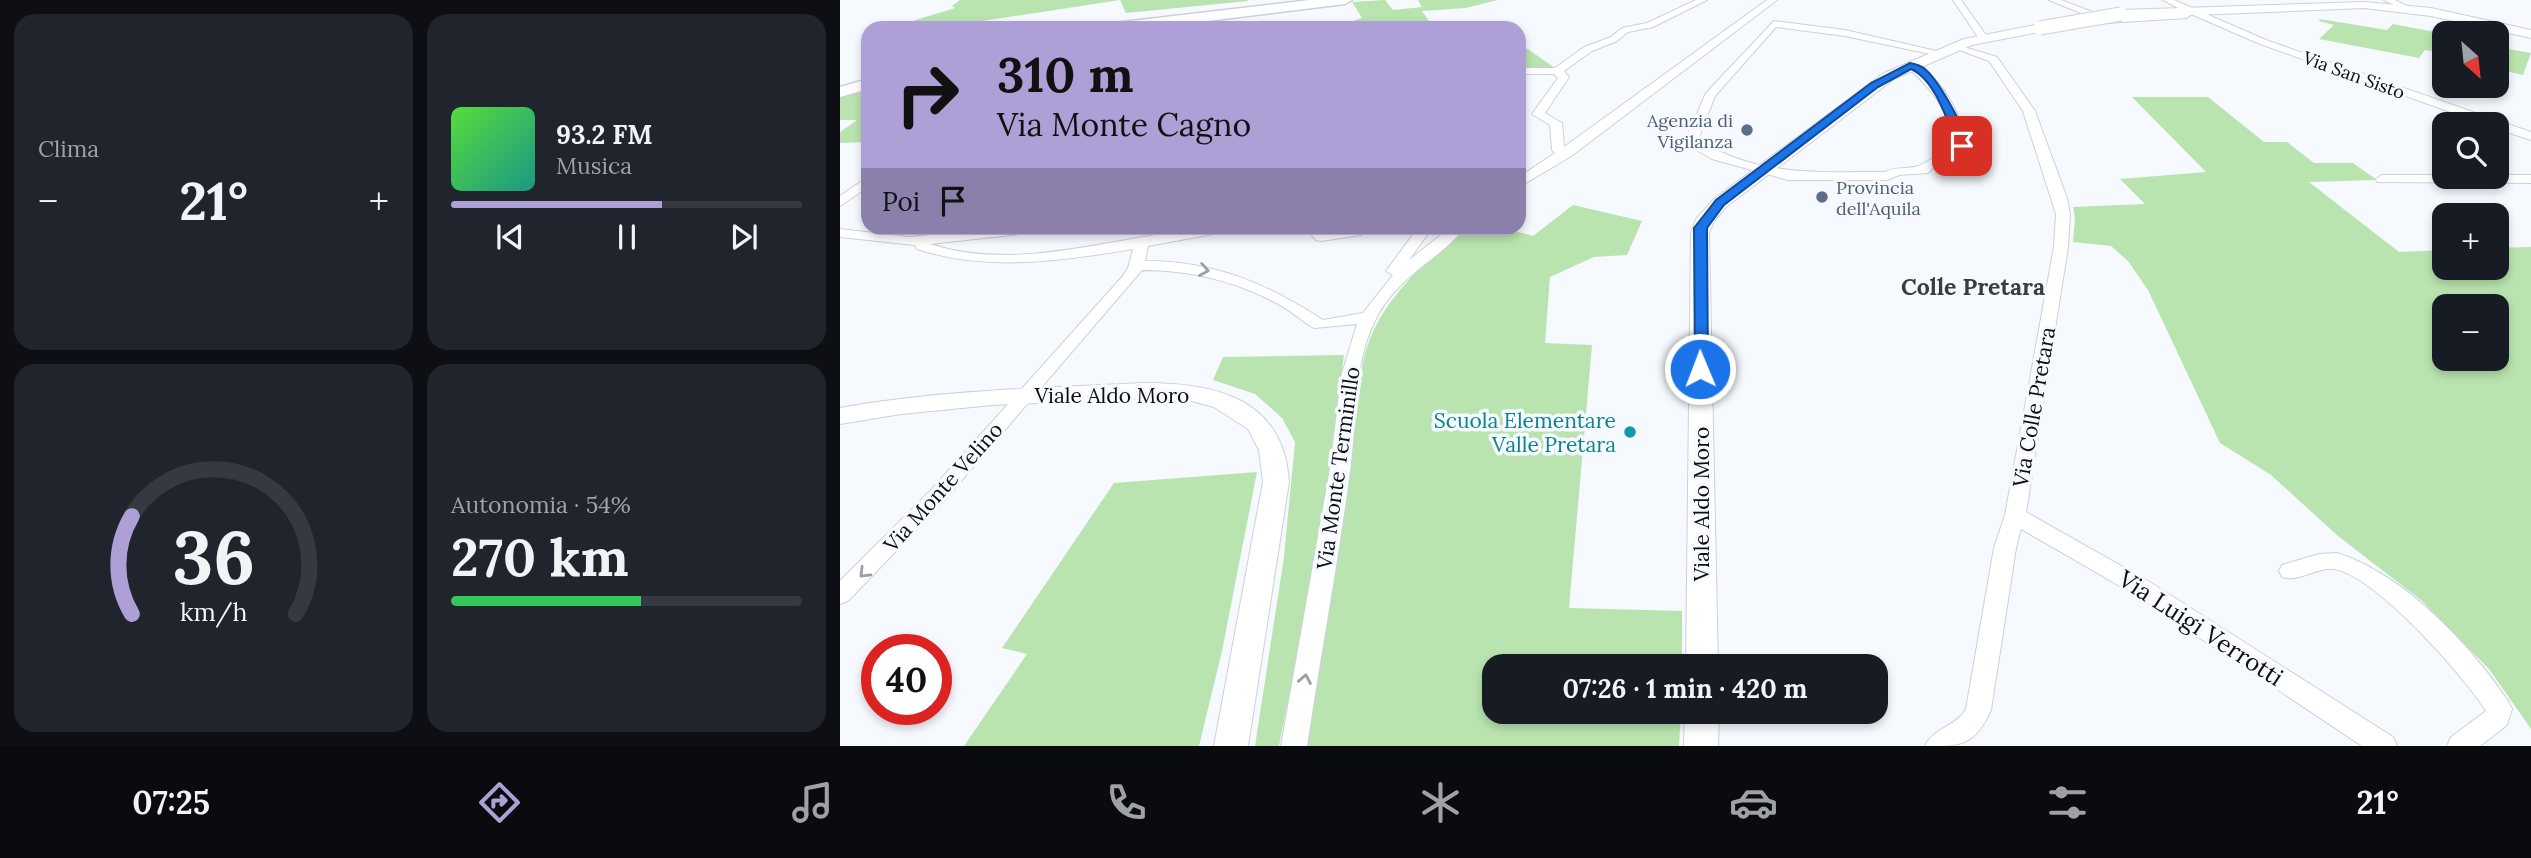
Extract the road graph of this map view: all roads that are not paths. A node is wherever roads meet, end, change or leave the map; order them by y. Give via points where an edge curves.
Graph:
1 (1345, 0) edge
2 (1703, 0) edge
3 (1773, 0) edge
4 (1957, 0) edge
5 (2053, 0) edge
6 (2388, 0) edge
7 (2180, 6) edge
8 (2409, 9) junction
9 (2222, 13) junction
10 (1181, 21) edge
11 (2531, 34) edge
12 (1983, 38) junction
13 (1948, 49) junction
14 (1910, 66) junction
15 (1526, 71) edge
16 (1558, 71) junction
17 (861, 86) edge
18 (840, 92) edge
19 (2460, 112) edge
20 (2509, 129) edge
21 (2531, 136) edge
22 (1566, 153) junction
23 (1762, 170) junction
24 (1526, 179) edge
25 (2382, 179) dead end
26 (2531, 179) edge
27 (861, 186) edge
28 (840, 202) edge
29 (840, 233) edge
30 (928, 235) edge
31 (971, 235) edge
32 (1187, 235) edge
33 (1319, 235) edge
34 (1336, 235) edge
35 (1420, 235) edge
36 (1450, 235) edge
37 (922, 240) junction
38 (1140, 244) junction
39 (1136, 266) junction
40 (1392, 287) junction
41 (1369, 317) junction
42 (1025, 396) junction
43 (840, 416) edge
44 (2015, 515) junction
45 (2290, 571) dead end
46 (840, 595) edge
47 (1702, 654) edge
48 (1702, 724) edge
49 (1231, 746) edge
50 (1294, 746) edge
51 (1702, 746) edge
52 (1938, 746) edge
53 (2384, 746) edge
54 (2460, 746) edge

1 - 10 main road
2 - 16 street via 1650,25 1625,30
3 - 22 street
4 - 12 street
5 - 7 street via 2107,20 2187,15
6 - 8 street
7 - 9 street, Viale Aldo Moro
7 - 9 street, Via San Sisto
7 - 12 street, Viale Aldo Moro, bridge
8 - 9 street, Viale Aldo Moro via 2349,5
8 - 11 street, Viale Aldo Moro
9 - 19 street, Via San Sisto via 2263,42
12 - 13 street, Viale Aldo Moro
13 - 14 street, Viale Aldo Moro
13 - 23 street, Via Colle Pretara via 1784,23 1771,26 1710,95 1690,139 1710,154
13 - 44 street, Via Colle Pretara via 1993,59 2029,111 2063,214
14 - 23 street, Viale Aldo Moro via 1874,85
14 - 23 street via 1921,70 1935,89 1962,146 1923,170 1887,176 1801,177
15 - 16 street
16 - 22 street via 1564,77 1538,114 1556,123 1558,149
17 - 18 main road
20 - 21 street, Via San Sisto
22 - 24 street
23 - 47 street, Viale Aldo Moro via 1713,209 1701,228
25 - 26 street
27 - 28 street
29 - 37 street
30 - 37 street
31 - 37 street
32 - 38 street
33 - 34 street
35 - 40 street via 1387,279 1386,285
36 - 40 street, Via Monte Terminillo
37 - 38 street via 920,244 926,248 992,257
38 - 39 street, Via Monte Velino
39 -> 41 street via 1216,272 1272,295 1321,325
39 - 42 street, Via Monte Velino
40 - 41 street, Via Monte Terminillo
50 -> 41 street, Via Monte Terminillo via 1343,450 1351,366
42 - 43 street, Viale Aldo Moro via 948,400
42 -> 46 street, Via Monte Velino via 937,496
42 - 49 street, Viale Aldo Moro via 1193,393 1241,410 1267,438 1275,458 1276,482
44 - 52 street, Via Colle Pretara via 2005,548 1978,710 1971,724
44 - 53 street, Via Luigi Verrotti via 2145,590
45 - 54 street via 2325,560 2357,568 2429,625 2499,709 2498,717
48 - 51 street

